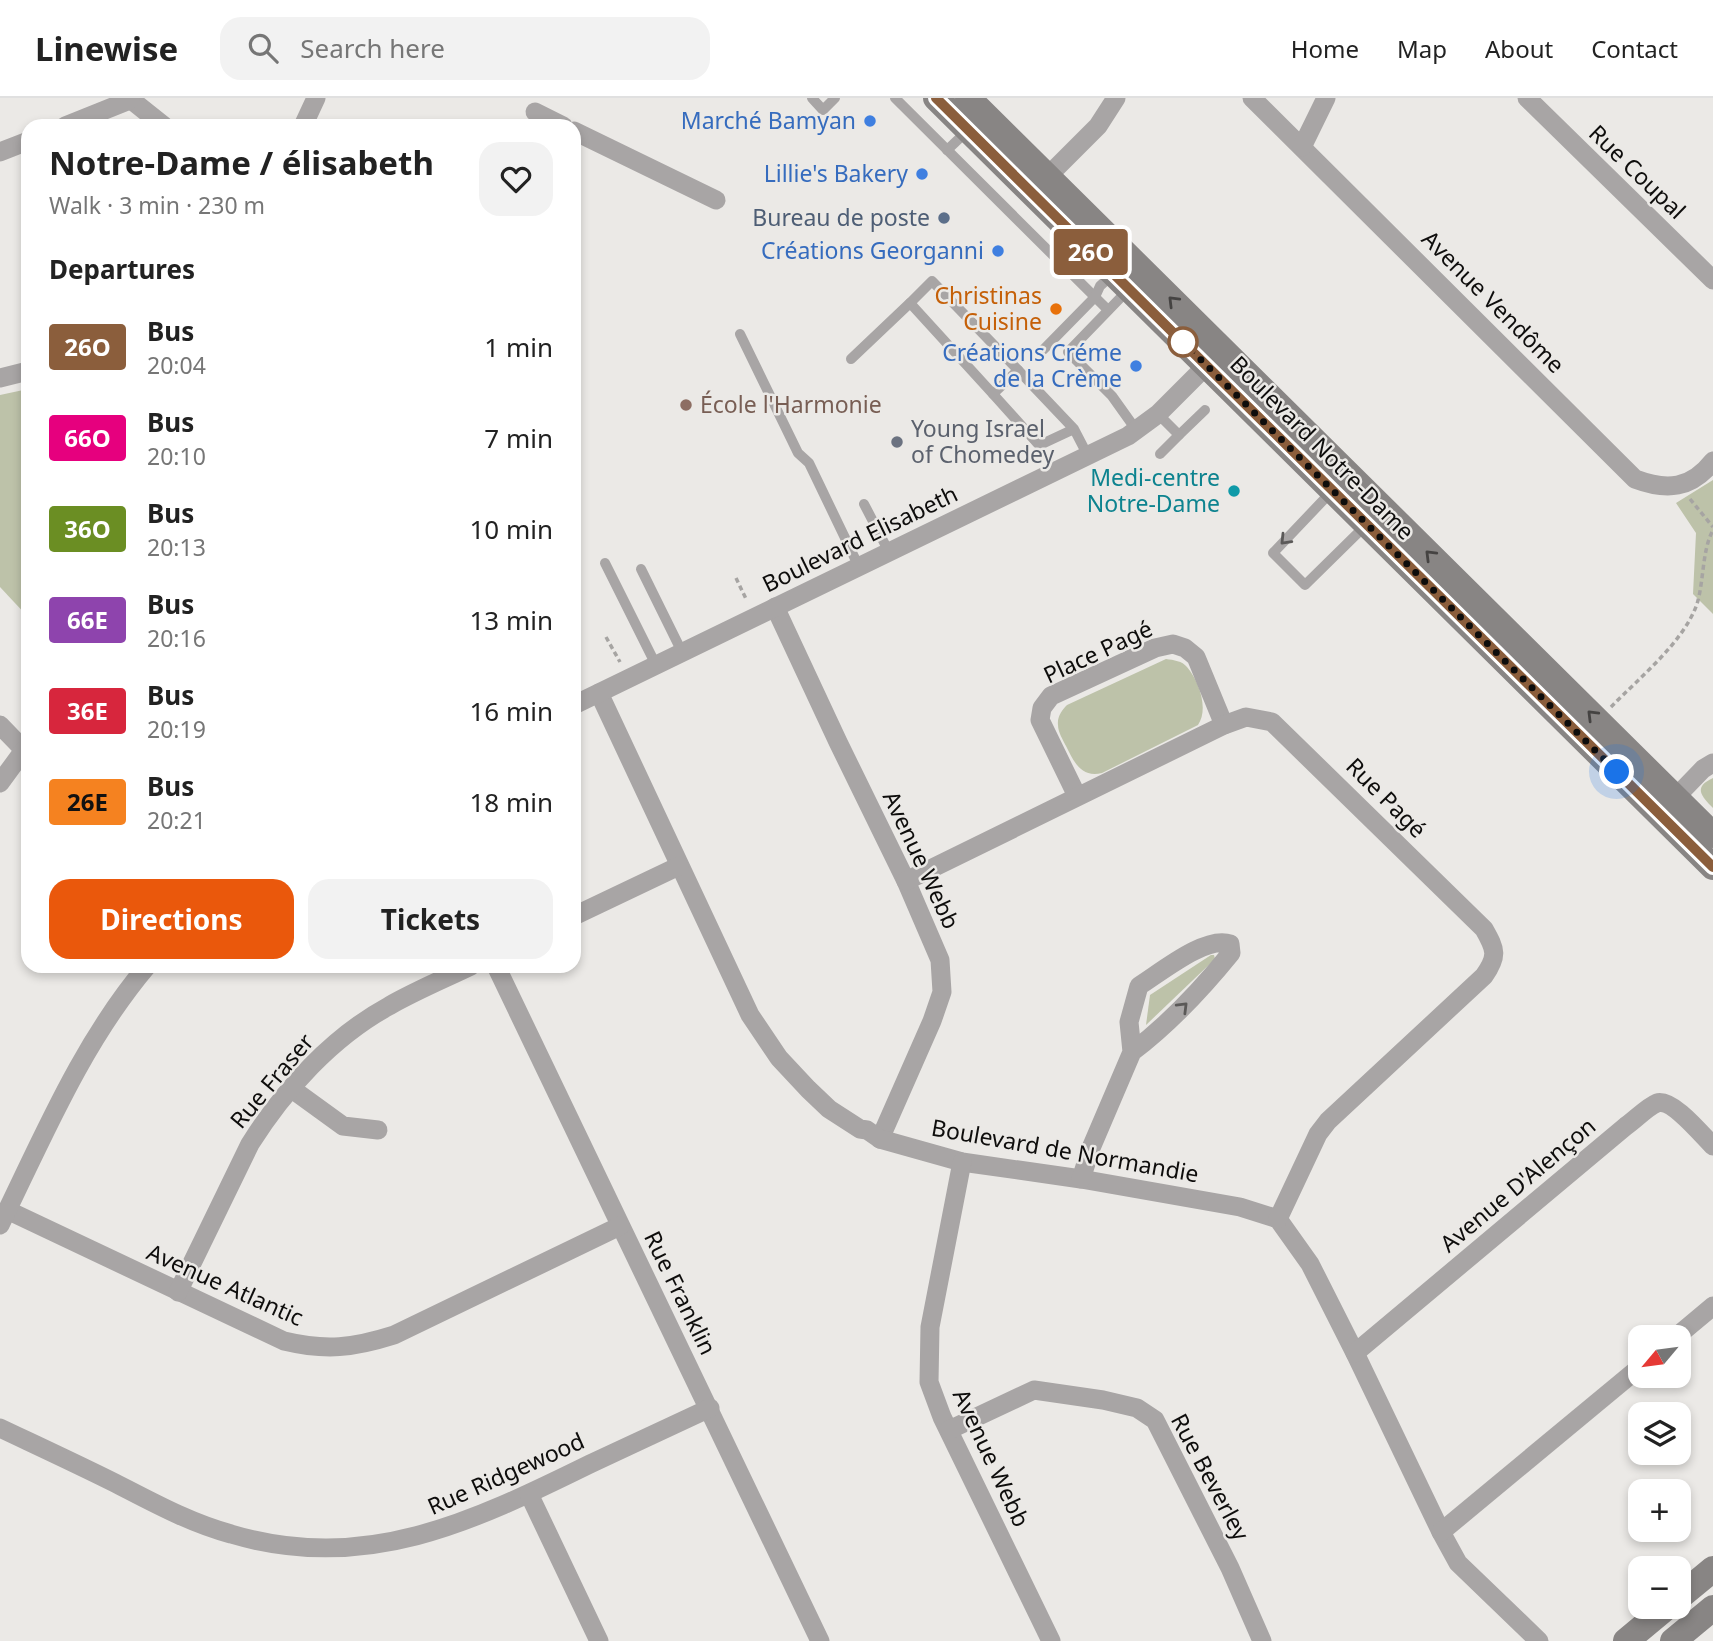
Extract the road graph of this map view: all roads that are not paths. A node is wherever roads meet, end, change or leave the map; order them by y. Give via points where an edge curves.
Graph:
1 (316, 98) edge
2 (812, 98) edge
3 (835, 98) edge
4 (895, 98) edge
5 (936, 98) edge
6 (968, 98) edge
7 (1116, 98) edge
8 (1252, 98) edge
9 (1326, 98) edge
10 (1527, 98) edge
11 (130, 99) edge
12 (82, 119) edge
13 (155, 119) edge
14 (306, 119) edge
15 (968, 130) junction
16 (581, 134) edge
17 (21, 144) edge
18 (1302, 147) junction
19 (947, 150) junction
20 (0, 152) edge
21 (1039, 184) junction
22 (716, 200) dead end
23 (1713, 280) edge
24 (1120, 281) junction
25 (1096, 297) junction
26 (909, 303) junction
27 (1108, 310) junction
28 (740, 334) dead end
29 (1043, 350) dead end
30 (1214, 357) junction
31 (851, 359) dead end
32 (1018, 370) junction
33 (21, 372) edge
34 (0, 378) edge
35 (993, 394) junction
36 (1205, 410) dead end
37 (1158, 414) junction
38 (1074, 429) junction
39 (1137, 431) junction
40 (1179, 435) junction
41 (1160, 454) dead end
42 (1088, 456) junction
43 (1713, 463) edge
44 (1333, 491) junction
45 (864, 504) dead end
46 (1367, 525) junction
47 (889, 552) junction
48 (605, 563) dead end
49 (859, 567) junction
50 (641, 569) dead end
51 (775, 607) junction
52 (682, 652) junction
53 (656, 665) junction
54 (599, 693) junction
55 (581, 702) edge
56 (0, 724) edge
57 (1224, 725) junction
58 (21, 747) edge
59 (21, 758) edge
60 (1713, 763) edge
61 (0, 783) edge
62 (1077, 796) junction
63 (1675, 798) junction
64 (1713, 835) edge
65 (679, 866) junction
66 (1713, 867) edge
67 (906, 881) junction
68 (581, 913) edge
69 (141, 973) edge
70 (456, 973) edge
71 (499, 973) edge
72 (1132, 1052) junction
73 (292, 1089) junction
74 (378, 1130) dead end
75 (880, 1139) junction
76 (1713, 1146) edge
77 (962, 1162) junction
78 (1081, 1179) junction
79 (4, 1217) edge
80 (1278, 1219) junction
81 (620, 1226) junction
82 (178, 1292) junction
83 (1713, 1306) edge
84 (1690, 1325) edge
85 (1355, 1353) junction
86 (1628, 1377) edge
87 (710, 1408) junction
88 (0, 1428) edge
89 (949, 1430) junction
90 (529, 1494) junction
91 (1441, 1532) junction
92 (1713, 1569) edge
93 (1691, 1587) edge
94 (1713, 1608) edge
95 (1652, 1619) edge
96 (599, 1641) edge
97 (820, 1641) edge
98 (1051, 1641) edge
99 (1262, 1641) edge
100 (1539, 1641) edge
101 (1626, 1641) edge
102 (1673, 1641) edge

1 - 14 street
2 - 3 lane via 823,110
4 - 19 lane
5 - 15 street, Boulevard Notre-Dame
6 - 21 street, Boulevard Notre-Dame
7 - 21 street via 1098,126
8 - 18 street, Avenue Vendôme
9 - 18 street
10 - 23 street, Rue Coupal
11 - 12 street
11 - 13 street
15 - 19 lane
15 - 21 street, Boulevard Notre-Dame
16 - 22 street
17 - 20 street
18 - 43 street, Avenue Vendôme via 1635,480 1678,486
19 - 25 lane
21 - 24 street, Boulevard Notre-Dame
30 -> 21 street, Boulevard Notre-Dame
24 - 25 lane via 1100,286
24 - 27 lane
24 - 30 street, Boulevard Notre-Dame
25 - 27 lane
25 - 29 lane
26 - 31 lane
26 - 32 lane via 932,281
26 - 35 lane
27 - 39 lane via 1068,352 1112,396
28 - 49 lane
30 - 37 street, Boulevard Elisabeth
30 - 44 street, Boulevard Notre-Dame
63 -> 30 street, Boulevard Notre-Dame
32 - 35 lane
32 - 38 lane
33 - 34 street
35 - 38 lane via 1040,445
36 - 40 lane
37 - 39 street, Boulevard Elisabeth
37 - 40 lane
38 - 42 lane
39 - 42 street, Boulevard Elisabeth
40 - 41 lane
42 - 47 street, Boulevard Elisabeth
44 - 46 street, Boulevard Notre-Dame
44 -> 46 lane via 1273,553 1305,585
45 - 47 lane
46 - 66 street, Boulevard Notre-Dame
47 - 49 street, Boulevard Elisabeth
48 - 53 lane
49 - 51 street, Boulevard Elisabeth
50 - 52 lane
51 - 52 street, Boulevard Elisabeth
51 - 67 street, Avenue Webb
52 - 53 street, Boulevard Elisabeth
53 - 54 street, Boulevard Elisabeth
54 - 55 street, Boulevard Elisabeth
54 - 65 street, Boulevard de Normandie
56 - 58 street
57 - 62 street, Rue Pagé
57 - 62 street, Place Pagé via 1196,657 1172,644 1051,696 1040,720
57 - 80 street, Rue Pagé via 1246,717 1272,722 1484,929 1494,947 1494,962 1484,976 1328,1121
59 - 61 street
60 - 63 street
62 - 67 street, Rue Pagé
63 - 64 street, Boulevard Notre-Dame
65 - 68 street
65 - 75 street, Boulevard de Normandie via 750,1015 779,1058 829,1108
67 - 75 street, Avenue Webb via 940,960 942,992
69 - 79 street via 84,1054
70 - 73 street, Rue Fraser via 387,1006 336,1042
71 - 81 street, Rue Franklin
72 -> 72 street via 1206,984 1231,953 1230,944 1222,941 1201,947 1139,986 1129,1022
72 - 78 street
73 - 74 street via 343,1126
73 - 82 street, Rue Fraser via 250,1144
75 - 77 street, Boulevard de Normandie
76 - 85 street, Avenue D'Alençon via 1667,1102 1657,1103
77 - 78 street, Boulevard de Normandie
77 - 89 street, Avenue Webb via 927,1361 929,1382
78 - 80 street, Boulevard de Normandie via 1240,1207
79 - 82 street, Avenue Atlantic
80 - 85 street via 1310,1264
81 - 82 street, Avenue Atlantic via 365,1345 310,1348 284,1341
81 - 87 street, Rue Franklin
83 - 84 street
85 - 91 street
86 - 91 street
87 - 90 street, Rue Ridgewood
87 - 97 street, Rue Franklin
88 - 90 street, Rue Ridgewood via 200,1524 279,1545 345,1548 388,1544 438,1532
89 - 98 street, Avenue Webb
89 - 99 street, Rue Beverley via 1034,1390 1103,1399 1138,1408 1156,1420
90 - 96 street
91 - 100 street via 1458,1563
92 - 93 street
94 - 102 street
95 - 101 street

